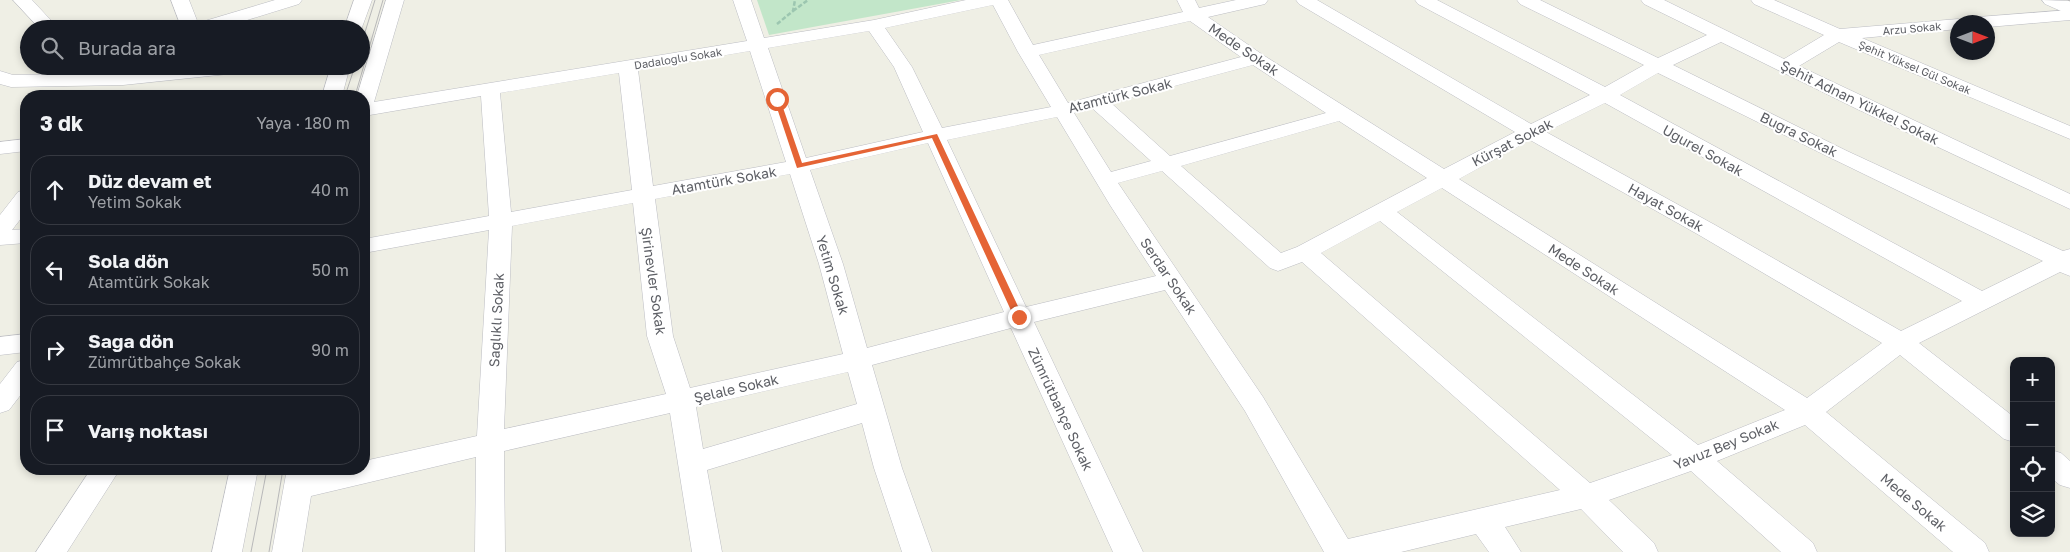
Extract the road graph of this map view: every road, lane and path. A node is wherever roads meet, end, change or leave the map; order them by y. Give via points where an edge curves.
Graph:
1 (22, 0) edge
2 (180, 0) edge
3 (363, 0) edge
4 (395, 0) edge
5 (742, 0) edge
6 (795, 0) edge
7 (808, 0) edge
8 (991, 0) edge
9 (998, 0) edge
10 (1259, 0) edge
11 (1305, 0) edge
12 (1424, 0) edge
13 (1526, 0) edge
14 (1650, 0) edge
15 (1760, 0) edge
16 (2052, 0) edge
17 (283, 1) edge
18 (1190, 8) edge
19 (2070, 9) edge
20 (793, 11) junction
21 (2070, 15) edge
22 (41, 20) edge
23 (188, 20) edge
24 (225, 20) edge
25 (269, 20) edge
26 (356, 20) edge
27 (1995, 21) edge
28 (874, 25) junction
29 (1950, 25) edge
30 (1721, 35) junction
31 (1838, 35) junction
32 (757, 42) junction
33 (1028, 52) junction
34 (1256, 60) junction
35 (1658, 65) junction
36 (628, 66) junction
37 (1785, 66) junction
38 (23, 75) edge
39 (87, 75) edge
40 (125, 75) edge
41 (338, 75) edge
42 (6, 79) edge
43 (490, 89) junction
44 (114, 90) edge
45 (334, 90) edge
46 (368, 90) edge
47 (1605, 95) junction
48 (1096, 101) junction
49 (370, 109) edge
50 (1063, 110) junction
51 (1342, 114) junction
52 (2070, 116) edge
53 (2041, 120) junction
54 (1530, 132) junction
55 (2070, 133) edge
56 (934, 136) junction
57 (20, 146) edge
58 (0, 148) edge
59 (1164, 162) junction
60 (799, 166) junction
61 (1442, 179) junction
62 (1106, 180) junction
63 (643, 195) junction
64 (2070, 202) edge
65 (20, 205) edge
66 (1381, 211) junction
67 (501, 221) junction
68 (0, 230) edge
69 (20, 236) edge
70 (0, 238) edge
71 (370, 245) edge
72 (1305, 252) junction
73 (2068, 262) edge
74 (1172, 280) junction
75 (1982, 301) junction
76 (1019, 317) junction
77 (1900, 342) junction
78 (20, 344) edge
79 (0, 346) edge
80 (858, 360) junction
81 (20, 377) edge
82 (681, 400) junction
83 (0, 403) edge
84 (873, 410) junction
85 (1808, 412) junction
86 (2010, 429) edge
87 (490, 444) junction
88 (1695, 458) junction
89 (692, 463) junction
90 (370, 465) edge
91 (102, 475) edge
92 (243, 475) edge
93 (316, 475) edge
94 (299, 478) edge
95 (1586, 496) junction
96 (1482, 520) junction
97 (50, 552) edge
98 (227, 552) edge
99 (287, 552) edge
100 (490, 552) edge
101 (707, 552) edge
102 (917, 552) edge
103 (1128, 552) edge
104 (1340, 552) edge
105 (1348, 552) edge
106 (1506, 552) edge
107 (1643, 552) edge
108 (1802, 552) edge
109 (1974, 552) edge

1 - 22 street
2 - 23 street
3 - 26 street
4 - 46 street
5 - 32 street, Yetim Sokak
6 - 20 path
7 - 20 path
8 - 28 street, Dadaloğlu Sokak
9 - 33 street, Serdar Sokak
10 - 18 street
11 - 54 street, Hayat Sokak
12 - 47 street, Uğurel Sokak
13 - 35 street, Buğra Sokak
14 - 30 street, Şehit Adnan Yükkel Sokak
15 - 31 street, Şehit Yüksel Gül Sokak
16 - 19 street
17 - 24 street
17 - 25 street
18 - 33 street
18 - 34 street, Mede Sokak
20 - 32 path
21 - 27 street
28 - 32 street, Dadaloğlu Sokak
28 - 56 street, Zümrütbahçe Sokak via 903,66
29 - 31 street, Arzu Sokak
30 - 35 street, Kürşat Sokak
30 - 37 street, Şehit Adnan Yükkel Sokak
31 - 37 street, Arzu Sokak
31 - 53 street, Şehit Yüksel Gül Sokak
32 - 36 street, Dadaloğlu Sokak
32 - 60 street, Yetim Sokak
33 - 50 street, Serdar Sokak
34 - 48 street, Atamtürk Sokak
34 - 51 street, Mede Sokak
35 - 47 street, Kürşat Sokak
35 - 73 street, Buğra Sokak
36 - 43 street, Dadaloğlu Sokak
36 - 63 street, Şirinevler Sokak
37 - 64 street, Şehit Adnan Yükkel Sokak
38 - 42 street
39 - 42 street
40 - 44 street
41 - 45 street
43 - 49 street, Dadaloğlu Sokak
43 - 67 street, Sağlıklı Sokak
47 - 54 street, Kürşat Sokak
47 - 75 street, Uğurel Sokak
48 - 50 street, Atamtürk Sokak
48 - 59 street
50 - 56 street, Atamtürk Sokak
50 - 62 street, Serdar Sokak
51 - 59 street
51 - 61 street, Mede Sokak
52 - 53 street
53 - 55 street, Şehit Yüksel Gül Sokak
54 - 61 street, Kürşat Sokak
54 - 77 street, Hayat Sokak
56 - 60 street, Atamtürk Sokak
56 - 76 street, Zümrütbahçe Sokak
57 - 58 street
59 - 62 street
59 - 72 street, Kürşat Sokak via 1278,263
60 - 63 street, Atamtürk Sokak
60 - 80 street, Yetim Sokak
61 - 66 street, Kürşat Sokak
61 - 85 street, Mede Sokak
62 - 74 street, Serdar Sokak
63 - 67 street, Atamtürk Sokak
63 - 82 street, Şirinevler Sokak via 660,336
65 - 68 street
66 - 72 street, Kürşat Sokak
66 - 88 street
67 - 71 street, Atamtürk Sokak
67 - 87 street, Sağlıklı Sokak
69 - 70 street
72 - 95 street
73 - 75 street, Yavuz Bey Sokak
74 - 76 street, Şelale Sokak
74 - 104 street, Serdar Sokak via 1254,404
75 - 77 street, Yavuz Bey Sokak
76 - 80 street, Şelale Sokak
76 - 103 street, Zümrütbahçe Sokak
77 - 85 street, Yavuz Bey Sokak
77 - 86 street, Hayat Sokak
78 - 79 street
80 - 82 street, Şelale Sokak
80 - 84 street, Yetim Sokak
81 - 83 street
82 - 87 street, Şelale Sokak
82 - 89 street, Şirinevler Sokak
84 - 89 street
84 - 102 street, Yetim Sokak via 888,468
85 - 88 street, Yavuz Bey Sokak
85 - 109 street, Mede Sokak
87 - 90 street, Şelale Sokak
87 - 100 street, Sağlıklı Sokak
88 - 95 street, Yavuz Bey Sokak
88 - 108 street
89 - 101 street, Şirinevler Sokak
91 - 97 street
92 - 98 street
93 - 94 street, Şelale Sokak
94 - 99 street
95 - 96 street, Yavuz Bey Sokak
95 - 107 street
96 - 105 street, Yavuz Bey Sokak
96 - 106 street

